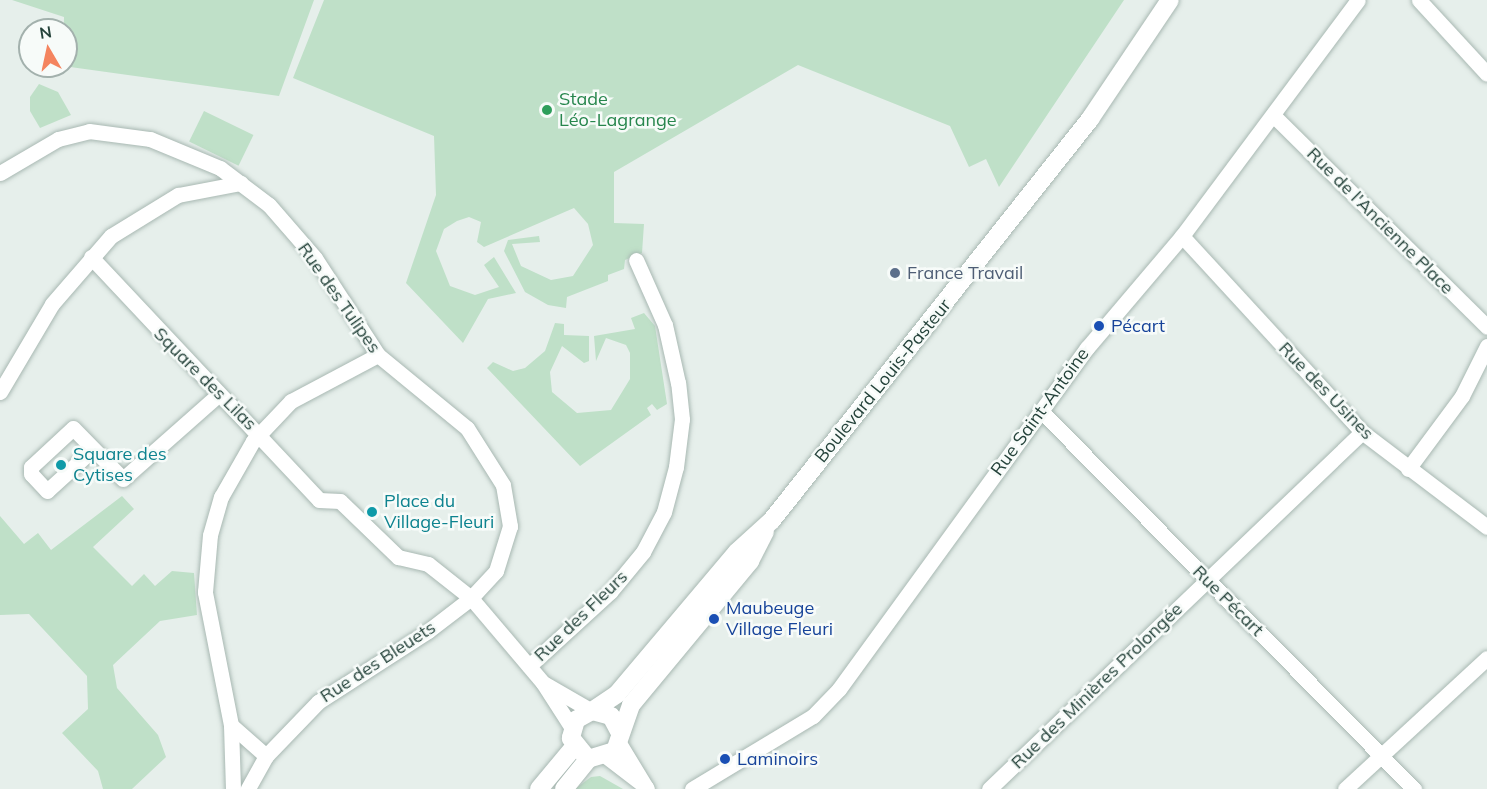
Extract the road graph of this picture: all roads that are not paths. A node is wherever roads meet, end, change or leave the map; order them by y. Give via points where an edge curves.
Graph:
1 (1170, 0) edge
2 (1358, 0) edge
3 (1419, 0) edge
4 (1487, 74) edge
5 (1273, 115) junction
6 (0, 173) edge
7 (241, 183) junction
8 (1182, 236) junction
9 (91, 257) junction
10 (636, 260) dead end
11 (1487, 327) edge
12 (1487, 346) edge
13 (378, 355) junction
14 (0, 392) edge
15 (218, 395) junction
16 (1042, 412) junction
17 (1362, 432) junction
18 (259, 434) junction
19 (93, 449) dead end
20 (1408, 469) junction
21 (772, 520) junction
22 (1487, 527) edge
23 (1208, 581) junction
24 (471, 598) junction
25 (1487, 658) edge
26 (529, 666) junction
27 (543, 683) junction
28 (592, 711) junction
29 (231, 725) junction
30 (572, 728) junction
31 (620, 738) junction
32 (574, 747) junction
33 (233, 755) junction
34 (1380, 755) junction
35 (266, 756) junction
36 (607, 757) junction
37 (588, 759) junction
38 (257, 772) junction
39 (646, 788) edge
40 (233, 789) edge
41 (248, 789) edge
42 (539, 789) edge
43 (564, 789) edge
44 (692, 789) edge
45 (989, 789) edge
46 (1345, 789) edge
47 (1414, 789) edge

1 - 21 main road, Boulevard Louis-Pasteur via 1090,119
2 - 5 street, Rue Saint-Antoine
3 - 4 street
5 - 8 street, Rue Saint-Antoine
5 - 11 street, Rue de l'Ancienne Place
6 - 7 street, Rue des Tulipes via 58,139 118,132 189,153
7 - 9 street via 159,203 111,236
7 - 13 street, Rue des Tulipes via 269,205 315,258
8 - 16 street, Rue Saint-Antoine via 1087,348
8 - 17 street, Rue des Usines
9 - 14 street via 52,304
9 - 15 street, Square des Lilas
10 - 26 street, Rue des Fleurs via 665,325 678,383 682,419 676,467 664,512 642,552 610,592
12 - 20 street via 1462,396
13 - 18 street via 291,401
13 - 24 street, Rue des Tulipes via 467,428 503,485 510,518 505,555
15 - 18 street, Square des Lilas
15 - 19 street via 123,479
16 - 23 street, Rue Pécart
16 - 44 street, Rue Saint-Antoine via 839,689 813,716
17 - 20 street, Rue des Usines
17 - 23 street, Rue des Minières Prolongée
18 - 24 street, Square des Lilas via 320,500 340,501 398,557 428,564
18 - 29 street via 221,497 205,571 206,609
20 - 22 street, Rue des Usines
21 - 28 main road, Boulevard Louis-Pasteur via 737,552 617,694
21 - 31 main road via 750,561 631,705
23 - 34 street, Rue Pécart
23 - 45 street, Rue des Minières Prolongée
24 - 26 street
24 - 35 street, Rue des Bleuets via 386,660 335,687
25 - 34 street
26 - 27 street
27 - 28 street
27 - 30 street
28 - 30 main road
28 - 31 main road via 611,716
29 - 33 street
29 - 35 street
30 - 32 main road
31 - 36 main road
31 - 39 street
32 - 37 main road
32 - 42 main road
33 - 38 street
33 - 40 street
34 - 46 street
34 - 47 street, Rue Pécart
35 - 38 street, Rue des Bleuets
36 - 37 main road
36 - 39 street
37 - 43 main road
38 - 41 street, Rue des Bleuets

